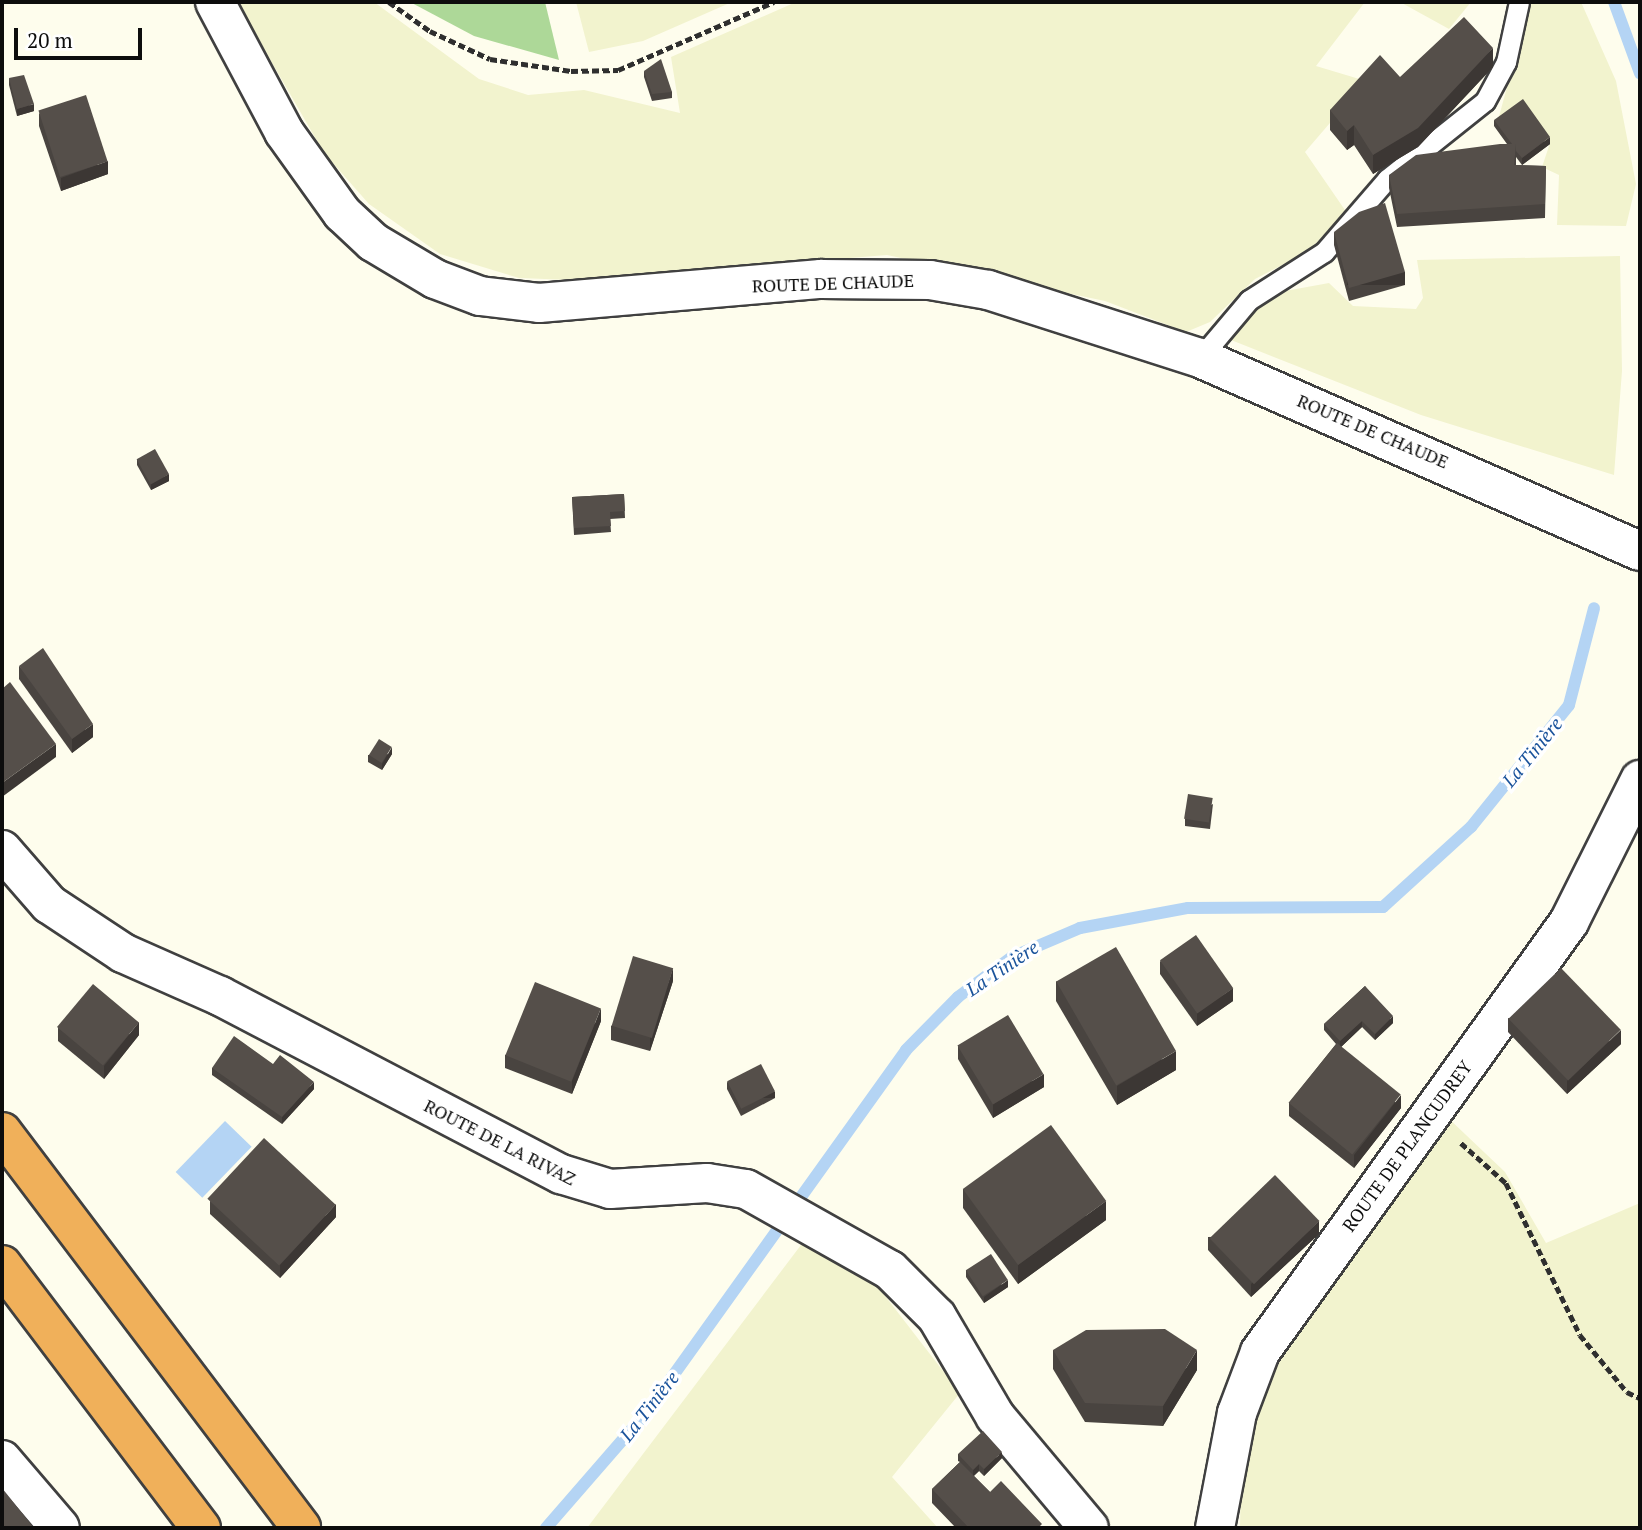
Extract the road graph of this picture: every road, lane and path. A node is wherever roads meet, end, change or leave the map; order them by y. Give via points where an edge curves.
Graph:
1 (215, 2) edge
2 (389, 2) edge
3 (774, 2) edge
4 (1519, 2) edge
5 (1200, 358) junction
6 (1635, 548) edge
7 (1640, 780) edge
8 (2, 850) edge
9 (1429, 1115) junction
10 (2, 1132) edge
11 (2, 1265) edge
12 (1640, 1398) edge
13 (2, 1460) edge
14 (60, 1528) edge
15 (201, 1528) edge
16 (301, 1528) edge
17 (1088, 1528) edge
18 (1215, 1528) edge

1 - 5 street, ROUTE DE CHAUDE via 284,132 342,213 404,262 480,296 589,302 821,279 930,279 1061,308
2 - 3 path via 430,31 490,59 571,71 618,70
4 - 5 lane via 1506,62 1485,101 1387,179 1324,253 1249,300
5 - 6 street, ROUTE DE CHAUDE
7 - 9 street, ROUTE DE PLANCUDREY via 1569,922
8 - 17 street, ROUTE DE LA RIVAZ via 49,904 123,953 220,996 574,1180 610,1189 706,1183 770,1200 817,1228 917,1294 995,1416
9 - 12 path via 1506,1182 1580,1335 1628,1392
9 - 18 street, ROUTE DE PLANCUDREY via 1260,1352 1237,1413
10 - 16 highway
11 - 15 highway
13 - 14 street

